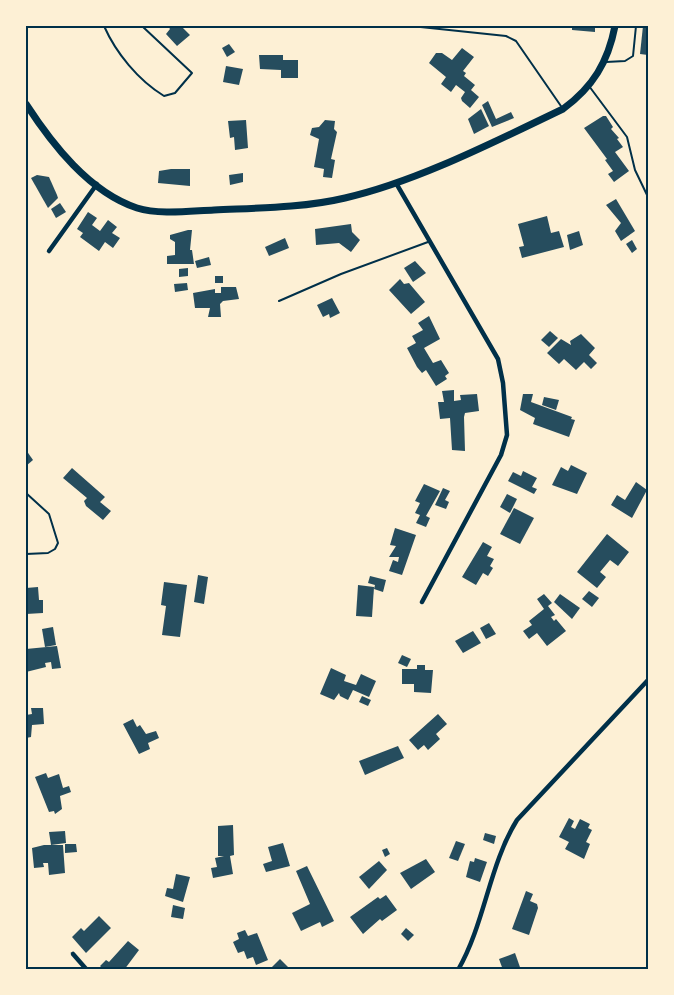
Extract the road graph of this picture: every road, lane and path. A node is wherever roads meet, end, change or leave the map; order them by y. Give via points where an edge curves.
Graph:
1 (104, 26) edge
2 (142, 26) edge
3 (411, 26) edge
4 (615, 26) edge
5 (636, 26) edge
6 (605, 62) junction
7 (589, 86) junction
8 (26, 104) edge
9 (563, 109) junction
10 (396, 183) junction
11 (97, 184) junction
12 (648, 197) edge
13 (431, 241) junction
14 (49, 251) dead end
15 (279, 301) dead end
16 (26, 493) edge
17 (26, 554) edge
18 (422, 602) dead end
19 (648, 680) edge
20 (73, 954) dead end
21 (87, 969) edge
22 (458, 969) edge

1 - 2 path via 123,58 152,89 164,96 175,93 192,73
3 - 9 lane via 506,36 516,41
4 - 6 main road
5 - 6 lane via 633,56 625,61
6 - 7 main road
7 - 9 main road
7 - 12 lane via 627,137 635,170
8 - 11 main road via 49,140
9 - 10 main road
10 - 11 main road via 344,199 174,211 138,208
10 - 13 street
11 - 14 street
13 - 15 lane
13 - 18 street via 498,359 507,435 495,470
16 - 17 lane via 49,514 58,543 48,553
19 - 22 street via 517,820
20 - 21 street

